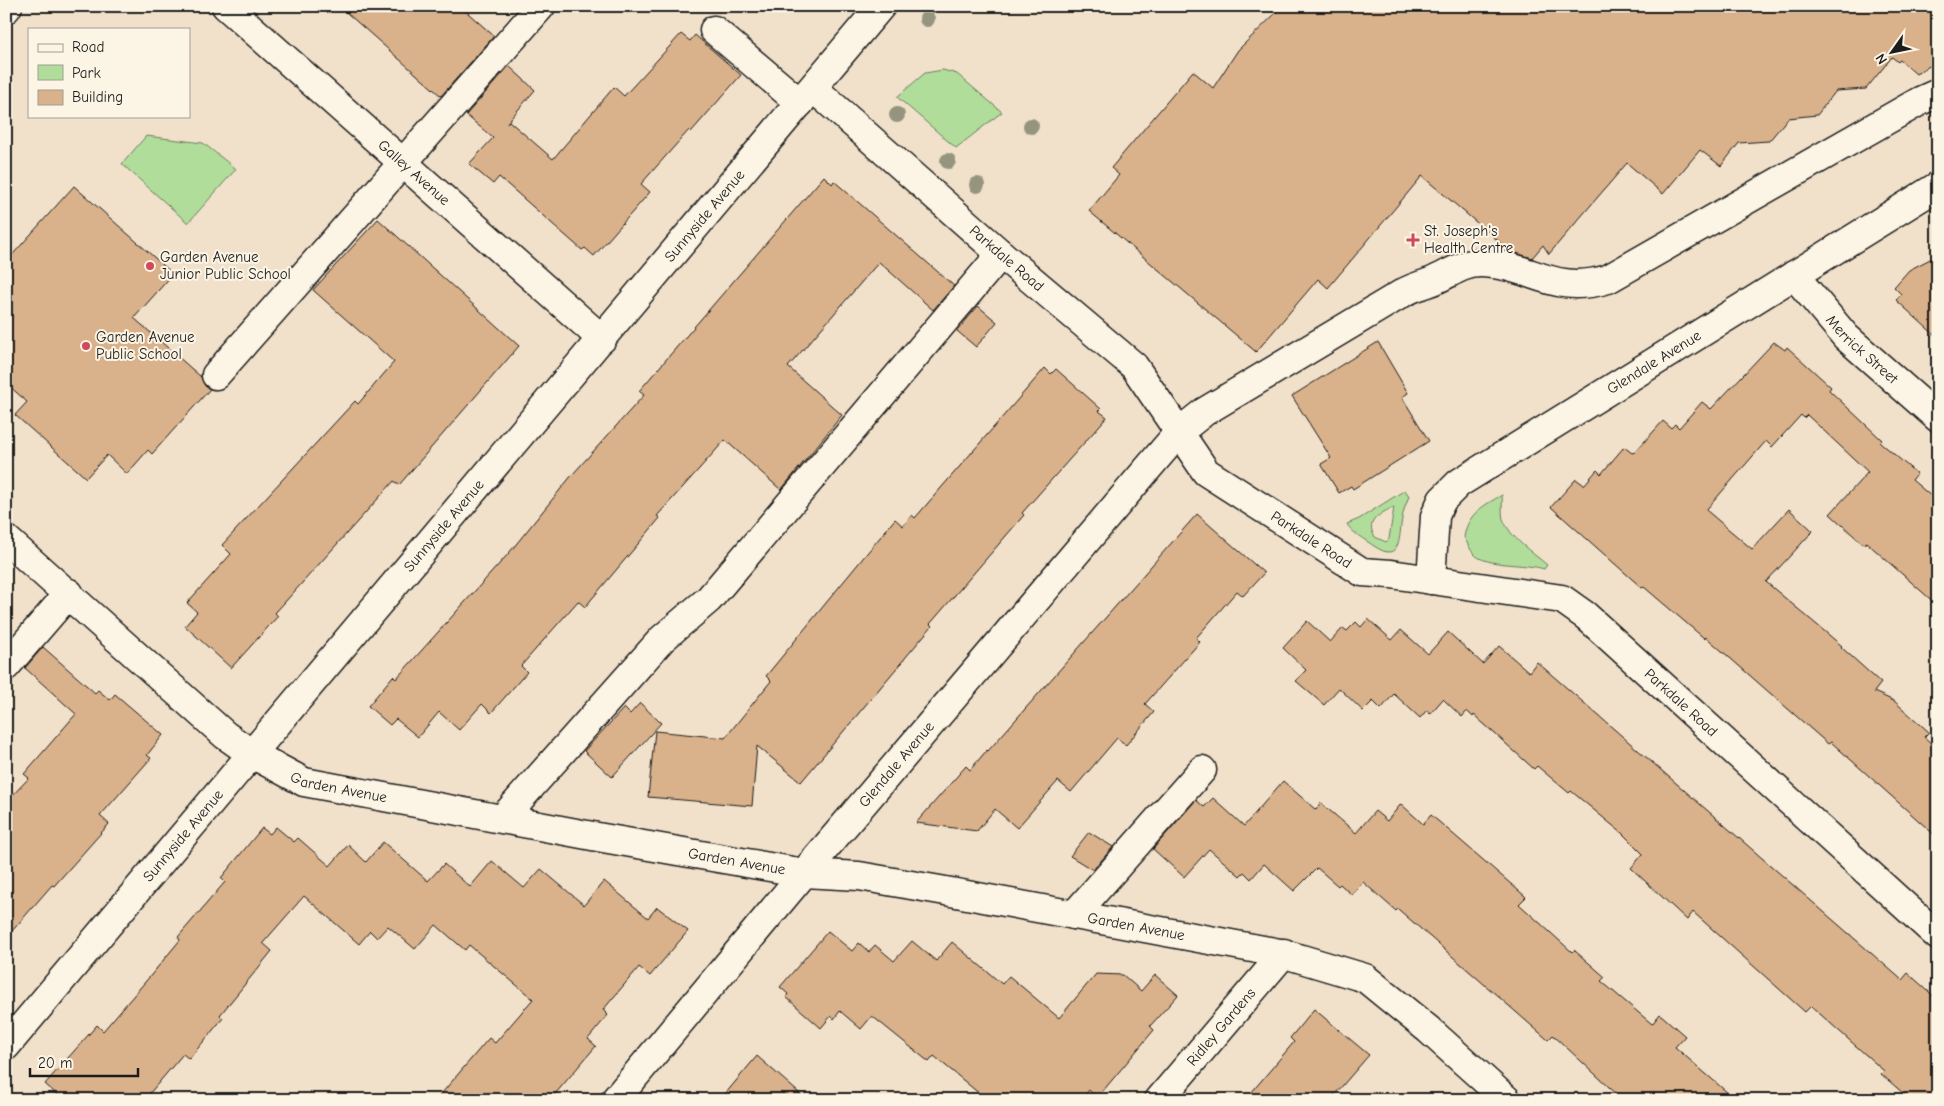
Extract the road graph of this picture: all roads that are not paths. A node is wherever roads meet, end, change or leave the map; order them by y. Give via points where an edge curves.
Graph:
1 (226, 6) edge
2 (541, 6) edge
3 (882, 6) edge
4 (714, 30) dead end
5 (1938, 93) edge
6 (807, 96) junction
7 (402, 163) junction
8 (1938, 186) edge
9 (1001, 254) junction
10 (1794, 274) junction
11 (602, 339) junction
12 (216, 375) dead end
13 (1938, 418) edge
14 (1179, 432) junction
15 (6, 539) edge
16 (1431, 580) junction
17 (69, 593) junction
18 (6, 666) edge
19 (252, 754) junction
20 (1202, 770) dead end
21 (503, 818) junction
22 (804, 872) junction
23 (1074, 915) junction
24 (1938, 936) edge
25 (1284, 953) junction
26 (6, 1046) edge
27 (615, 1100) edge
28 (1159, 1100) edge
29 (1507, 1100) edge

1 - 7 street, Galley Avenue
2 - 7 street
3 - 6 street, Sunnyside Avenue
4 - 6 street, Parkdale Road
5 - 14 street, Glendale Avenue via 1608,279 1590,284 1558,284 1494,265 1463,265 1403,293 1204,412
6 - 9 street, Parkdale Road
6 - 11 street, Sunnyside Avenue
7 - 11 street, Galley Avenue
7 - 12 street
8 - 10 street, Glendale Avenue
9 - 14 street, Parkdale Road via 1134,366
9 - 21 street via 709,599 662,639
10 - 13 street, Merrick Street via 1846,337
10 - 16 street, Glendale Avenue via 1459,483 1442,500 1435,516
11 - 19 street, Sunnyside Avenue
14 - 16 street, Parkdale Road via 1206,472 1362,572
14 - 22 street, Glendale Avenue
15 - 17 street, Garden Avenue
16 - 24 street, Parkdale Road via 1562,599 1586,616
17 - 18 street
17 - 19 street, Garden Avenue via 225,735
19 - 21 street, Garden Avenue via 304,782
19 - 26 street, Sunnyside Avenue
20 - 23 street
21 - 22 street, Garden Avenue
22 - 23 street, Garden Avenue via 859,876
22 - 27 street, Glendale Avenue
23 - 25 street, Garden Avenue
25 - 28 street, Ridley Gardens
25 - 29 street, Garden Avenue via 1364,978

